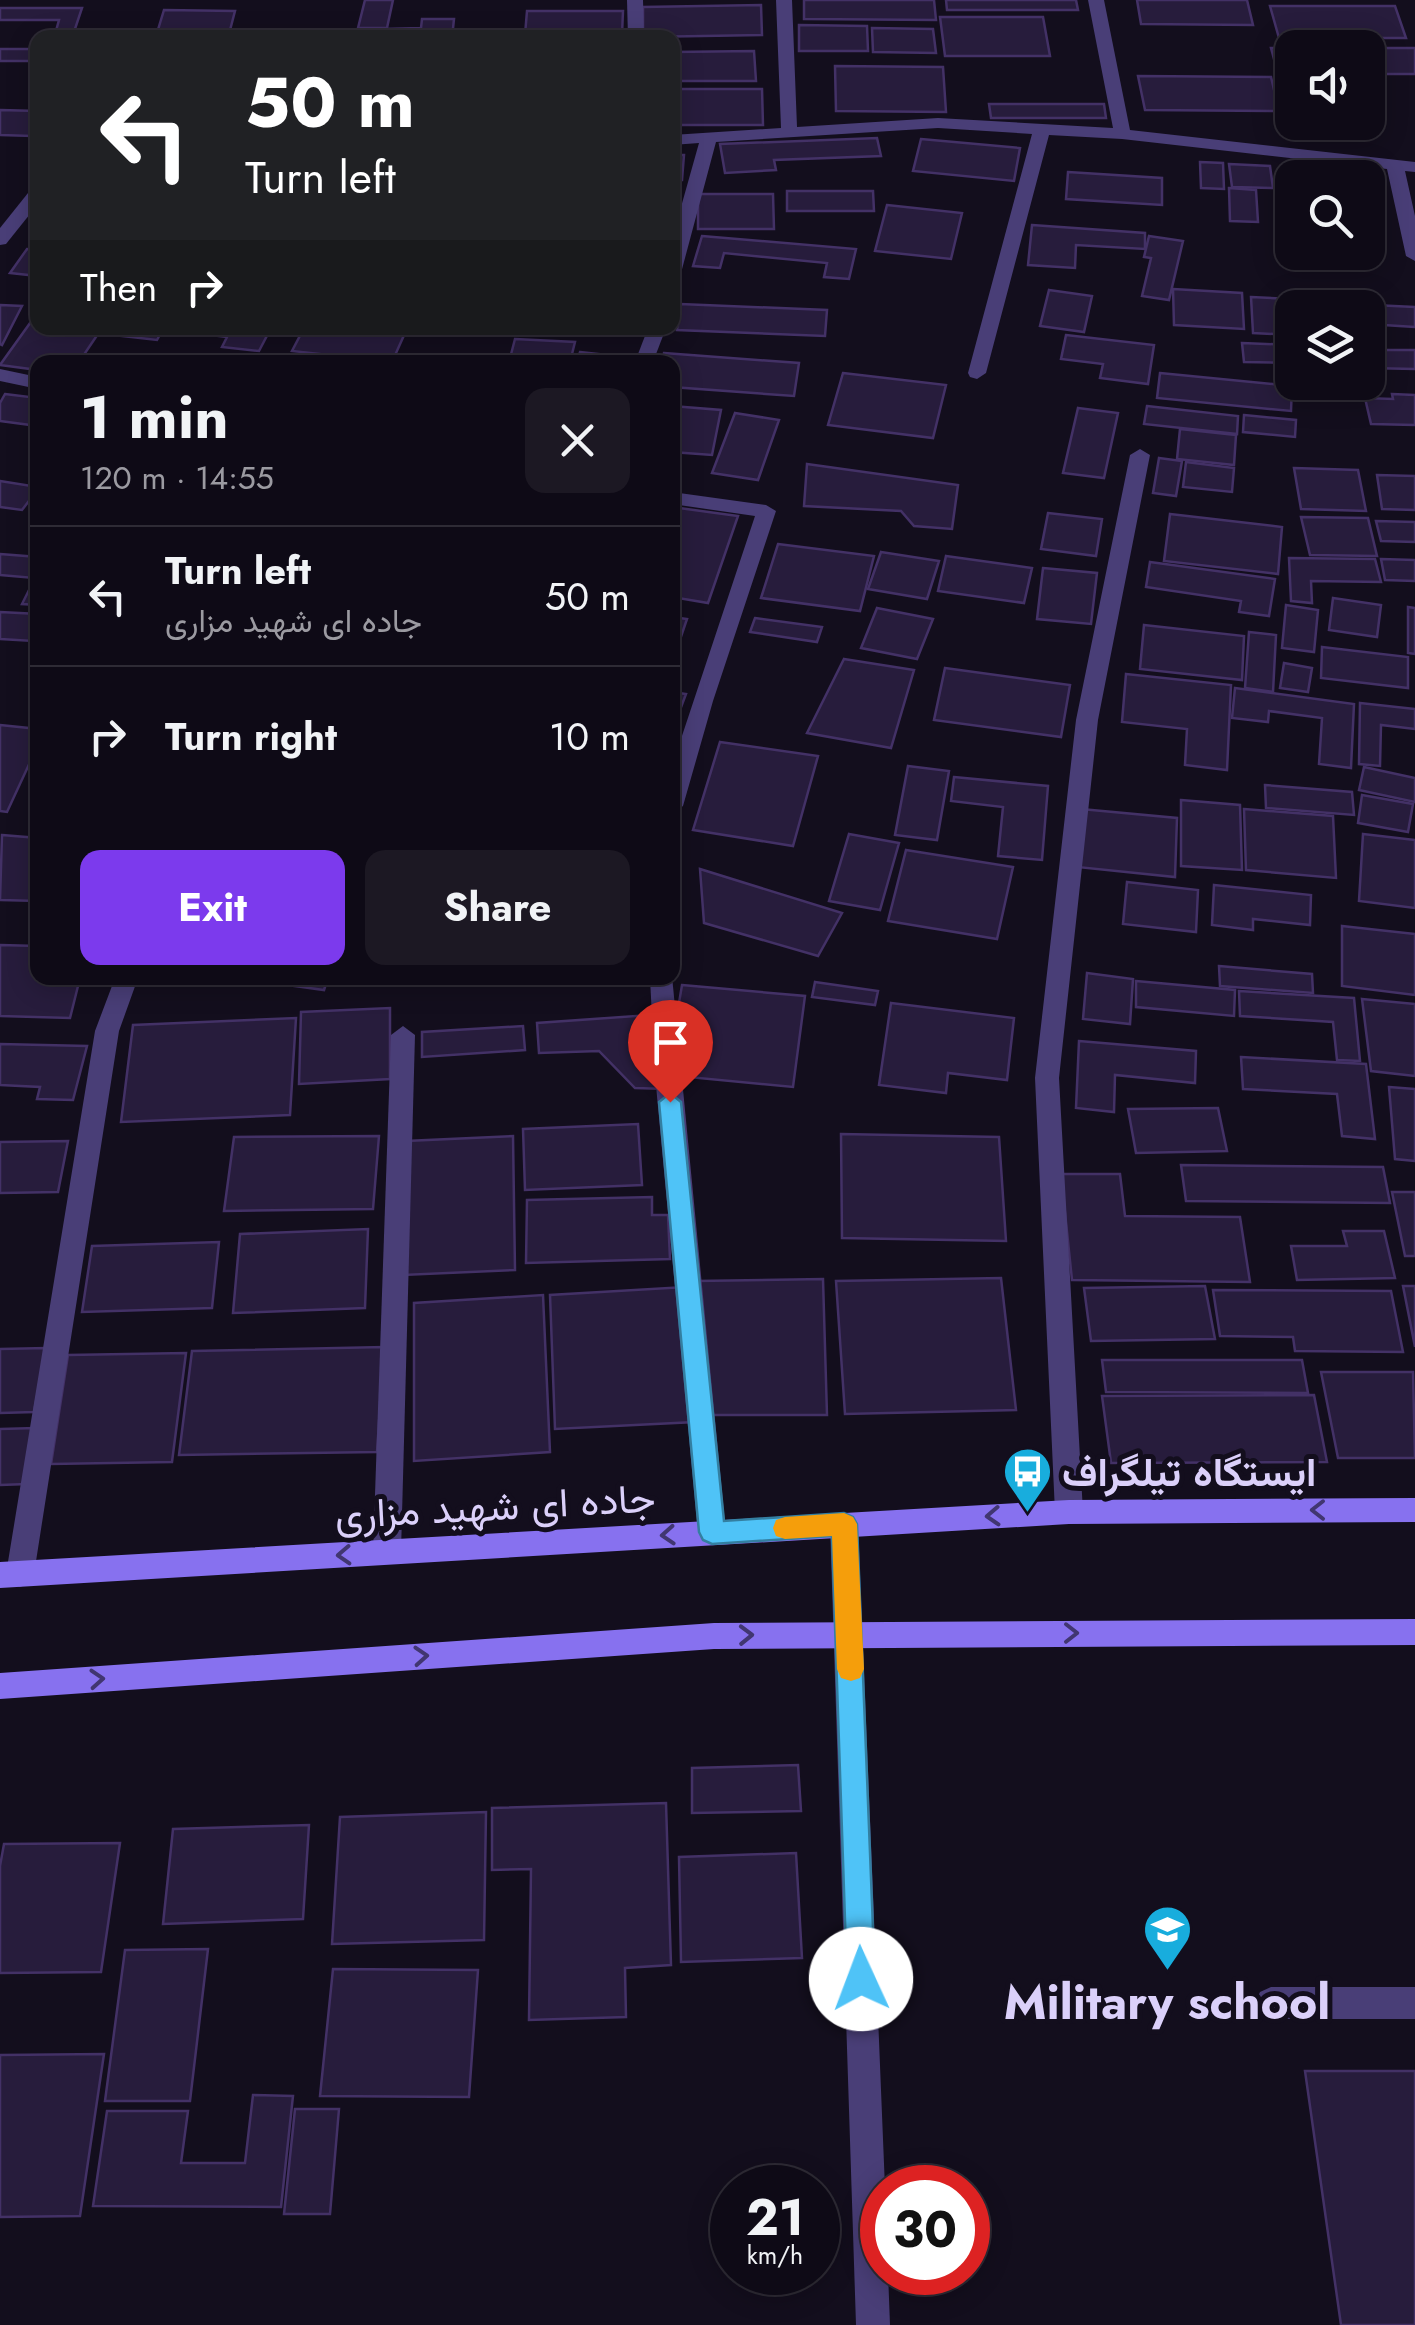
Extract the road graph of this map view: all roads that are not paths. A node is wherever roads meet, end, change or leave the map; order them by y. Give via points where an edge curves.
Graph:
1 (635, 0) edge
2 (784, 0) edge
3 (1096, 0) edge
4 (636, 30) edge
5 (1042, 128) junction
6 (788, 131) junction
7 (1122, 134) junction
8 (708, 138) junction
9 (680, 140) edge
10 (1395, 165) junction
11 (1415, 167) edge
12 (30, 202) edge
13 (0, 240) edge
14 (680, 244) edge
15 (1415, 256) edge
16 (978, 373) dead end
17 (3, 381) edge
18 (30, 383) edge
19 (1140, 455) dead end
20 (680, 499) edge
21 (680, 778) edge
22 (123, 985) edge
23 (662, 985) edge
24 (403, 1034) dead end
25 (1415, 1510) edge
26 (1069, 1512) junction
27 (844, 1524) junction
28 (712, 1532) junction
29 (387, 1552) junction
30 (10, 1574) edge
31 (1415, 1632) edge
32 (850, 1634) junction
33 (0, 1686) edge
34 (1271, 2003) dead end
35 (1415, 2004) edge
36 (872, 2325) edge

1 - 4 street
2 - 6 street
3 - 7 street
5 - 6 street via 938,123
5 - 7 street
5 - 16 street
6 - 8 street
7 - 10 street
8 - 9 street
8 - 14 street
10 - 11 street
10 - 15 street
12 - 13 street
17 - 18 street
19 - 26 street via 1087,720 1047,1078
20 - 21 street via 766,511
22 - 30 street via 107,1031
23 - 28 street
24 - 29 street
25 -> 26 main road, جاده ای شهید مزاری
26 -> 27 main road, جاده ای شهید مزاری
27 - 28 main road, جاده ای شهید مزاری
27 - 32 street
28 -> 29 main road, جاده ای شهید مزاری
29 -> 30 main road, جاده ای شهید مزاری
32 -> 31 main road
33 -> 32 main road via 714,1636
32 - 36 street
34 - 35 street

